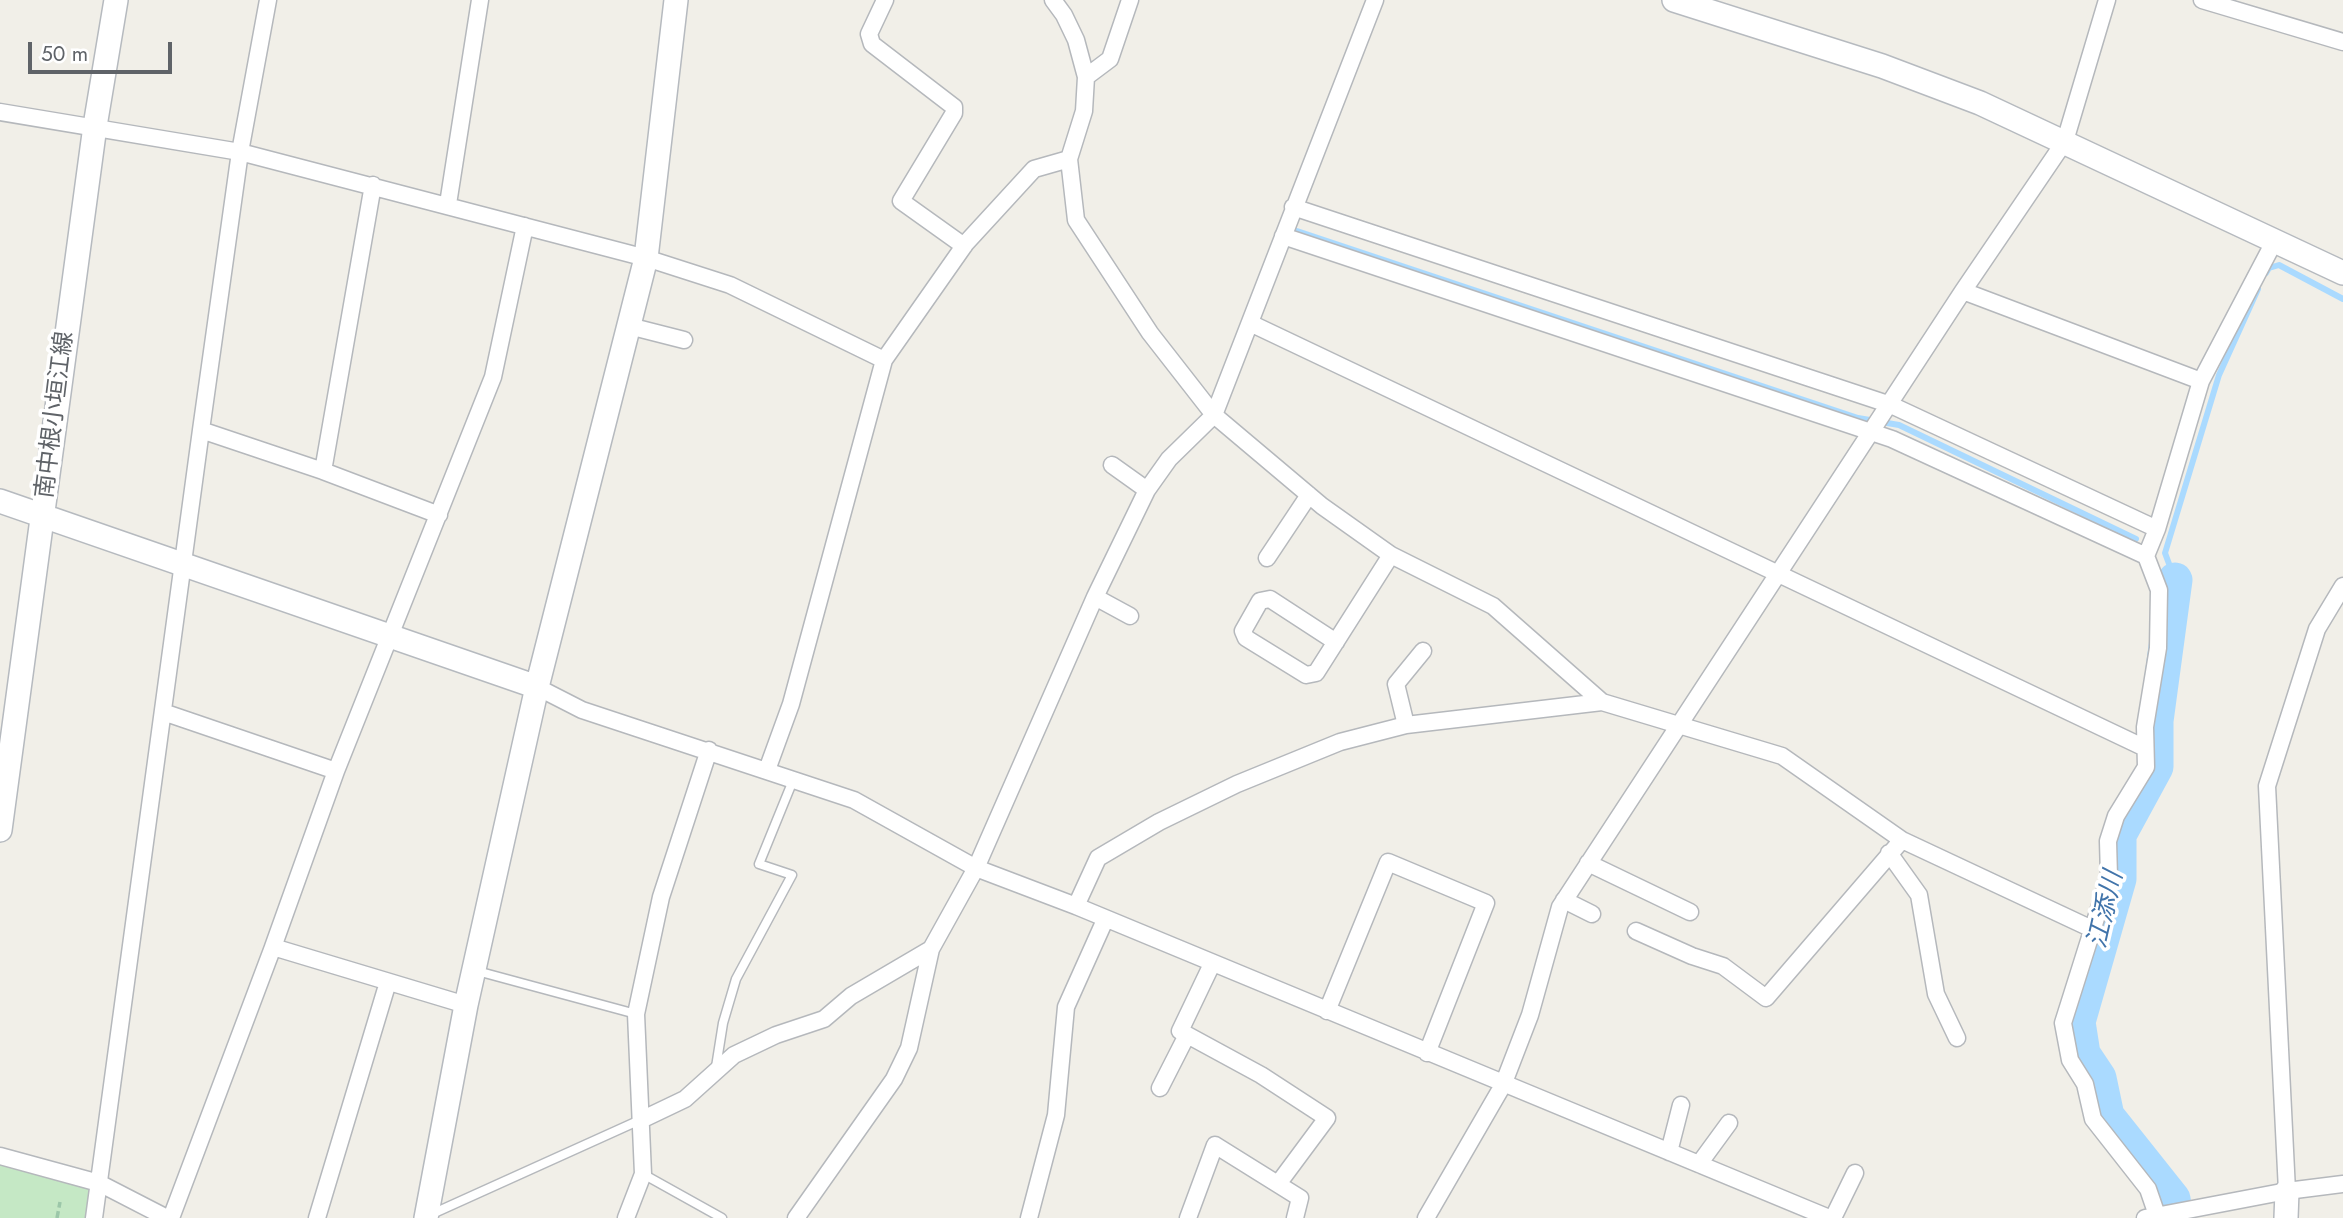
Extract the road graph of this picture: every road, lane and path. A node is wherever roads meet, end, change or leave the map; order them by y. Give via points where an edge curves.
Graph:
1 (116, 0) edge
2 (268, 0) edge
3 (885, 0) edge
4 (1053, 0) edge
5 (1130, 0) edge
6 (1375, 0) edge
7 (1674, 0) edge
8 (2107, 0) edge
9 (2202, 0) edge
10 (475, 1) edge
11 (677, 4) edge
12 (2343, 42) edge
13 (1086, 76) junction
14 (0, 112) edge
15 (95, 127) junction
16 (2065, 141) junction
17 (240, 152) junction
18 (1069, 159) junction
19 (373, 185) junction
20 (448, 204) junction
21 (1293, 207) junction
22 (524, 226) junction
23 (1283, 236) junction
24 (2274, 242) junction
25 (964, 246) junction
26 (646, 258) junction
27 (2343, 273) edge
28 (1963, 291) junction
29 (1250, 323) junction
30 (629, 326) junction
31 (684, 340) dead end
32 (884, 360) junction
33 (2201, 381) junction
34 (1889, 407) junction
35 (1214, 415) junction
36 (201, 430) junction
37 (1870, 433) junction
38 (1112, 465) dead end
39 (323, 471) junction
40 (1147, 490) junction
41 (1309, 495) junction
42 (0, 501) edge
43 (43, 514) junction
44 (439, 514) junction
45 (2157, 529) junction
46 (1391, 555) junction
47 (2146, 556) junction
48 (1267, 558) dead end
49 (183, 564) junction
50 (1777, 574) junction
51 (2343, 586) edge
52 (1095, 597) junction
53 (1130, 616) dead end
54 (390, 637) junction
55 (1336, 642) junction
56 (1423, 651) dead end
57 (537, 687) junction
58 (1602, 702) junction
59 (163, 712) junction
60 (1677, 724) junction
61 (1406, 725) junction
62 (2145, 748) junction
63 (709, 750) junction
64 (766, 770) junction
65 (336, 771) junction
66 (793, 778) junction
67 (0, 830) edge
68 (1902, 840) junction
69 (1889, 853) junction
70 (1588, 863) junction
71 (976, 868) junction
72 (1564, 900) junction
73 (1076, 906) junction
74 (1690, 912) dead end
75 (1592, 914) dead end
76 (1105, 920) junction
77 (2092, 929) junction
78 (1636, 932) dead end
79 (273, 947) junction
80 (931, 948) junction
81 (1212, 964) junction
82 (474, 971) junction
83 (388, 982) junction
84 (466, 1005) junction
85 (1327, 1011) junction
86 (636, 1014) junction
87 (1187, 1035) junction
88 (1957, 1038) dead end
89 (1427, 1054) junction
90 (716, 1070) junction
91 (1503, 1085) junction
92 (1160, 1088) dead end
93 (1681, 1105) dead end
94 (641, 1120) junction
95 (1729, 1123) dead end
96 (1669, 1152) junction
97 (0, 1156) edge
98 (1699, 1164) junction
99 (1855, 1173) dead end
100 (643, 1174) junction
101 (99, 1183) junction
102 (1278, 1184) junction
103 (2343, 1184) edge
104 (2287, 1191) junction
105 (60, 1202) dead end
106 (426, 1217) edge
107 (2155, 1217) edge
108 (57, 1218) edge
109 (94, 1218) edge
110 (169, 1218) edge
111 (317, 1218) edge
112 (626, 1218) edge
113 (722, 1218) edge
114 (796, 1218) edge
115 (1029, 1218) edge
116 (1188, 1218) edge
117 (1294, 1218) edge
118 (1426, 1218) edge
119 (1831, 1218) edge
120 (2286, 1218) edge

1 - 15 street, 南中根小垣江線
2 - 17 street
3 - 25 street via 869,34 872,44 954,107 901,201
4 - 13 street via 1076,40
5 - 13 street via 1110,59
6 - 21 street
7 - 16 street via 1882,66
8 - 16 street
9 - 12 street
10 - 20 street
11 - 26 street
13 - 18 street via 1084,111
14 - 15 street
15 - 17 street
15 - 43 street, 南中根小垣江線
16 - 24 street
16 - 28 street
17 - 19 street
17 - 36 street
18 - 25 street via 1034,169
18 - 35 street via 1076,220 1150,333
19 - 20 street
19 - 39 street
20 - 22 street
21 - 23 street
21 - 34 street
22 - 26 street
22 - 44 street via 493,377
23 - 29 street
23 - 37 street
24 - 27 street
24 - 33 street
25 - 32 street
26 - 30 street
26 - 32 street via 730,285
28 - 33 street
28 - 34 street
29 - 35 street
29 - 50 street
30 - 31 street
30 - 57 street
32 - 64 street via 791,704
33 - 45 street
34 - 37 street
34 - 45 street
35 - 40 street via 1169,459
35 - 41 street
36 - 39 street
36 - 49 street
37 - 47 street
37 - 50 street
38 - 40 street
39 - 44 street
40 - 52 street
41 - 46 street
41 - 48 street
42 - 43 street
43 - 49 street
43 - 67 street, 南中根小垣江線
44 - 54 street
45 - 47 street
46 - 55 street
46 - 58 street via 1493,606
47 - 62 street via 2160,590
49 - 54 street
49 - 59 street
50 - 60 street
50 - 62 street
51 - 104 street via 2317,629 2267,786
52 - 53 street
52 - 71 street
54 - 57 street
54 - 65 street
55 - 55 street via 1316,673 1306,675 1246,638 1243,631 1260,601 1270,599
56 - 61 street via 1396,684
57 - 63 street via 582,710
57 - 82 street
58 - 60 street
58 - 61 street
59 - 65 street
59 - 101 street
60 - 68 street via 1782,756
60 - 70 street
61 - 73 street via 1340,742 1159,822 1098,858
62 - 77 street via 2146,767 2116,816 2108,841 2109,877
63 - 64 street
63 - 86 street via 661,897
64 - 66 street
65 - 79 street
66 - 71 street via 854,800
66 - 90 lane via 759,864 792,875 736,979
68 - 69 street
68 - 77 street
69 - 78 street via 1766,998 1723,966
69 - 88 street via 1919,895 1936,994
70 - 72 street
70 - 74 street
71 - 73 street
71 - 80 street
72 - 75 street
72 - 91 street via 1530,1015
73 - 76 street
76 - 81 street
76 - 115 street via 1066,1007 1056,1115
77 - 107 street via 2063,1023 2070,1060 2085,1084 2093,1119 2148,1189
79 - 83 street
79 - 110 street
80 - 90 street via 851,996 824,1019 776,1035 734,1055
80 - 114 street via 909,1048 894,1079
81 - 85 street
81 - 87 street via 1180,1031
82 - 84 street
82 - 86 lane
83 - 84 street
83 - 111 street
84 - 106 street
85 - 89 street
85 - 89 street via 1388,862 1454,889 1486,903
86 - 94 street
87 - 92 street
87 - 102 street via 1327,1118
89 - 91 street
90 - 94 street via 685,1099
91 - 96 street
91 - 118 street
93 - 96 street
94 - 100 street
94 - 106 lane
95 - 98 street
96 - 98 street
97 - 101 street
98 - 119 street
99 - 119 street
100 - 112 street
100 - 113 lane
101 - 109 street
101 - 110 street
102 - 116 street via 1215,1145
102 - 117 street via 1300,1198
103 - 104 street
104 - 107 street
104 - 120 street
105 - 108 path

